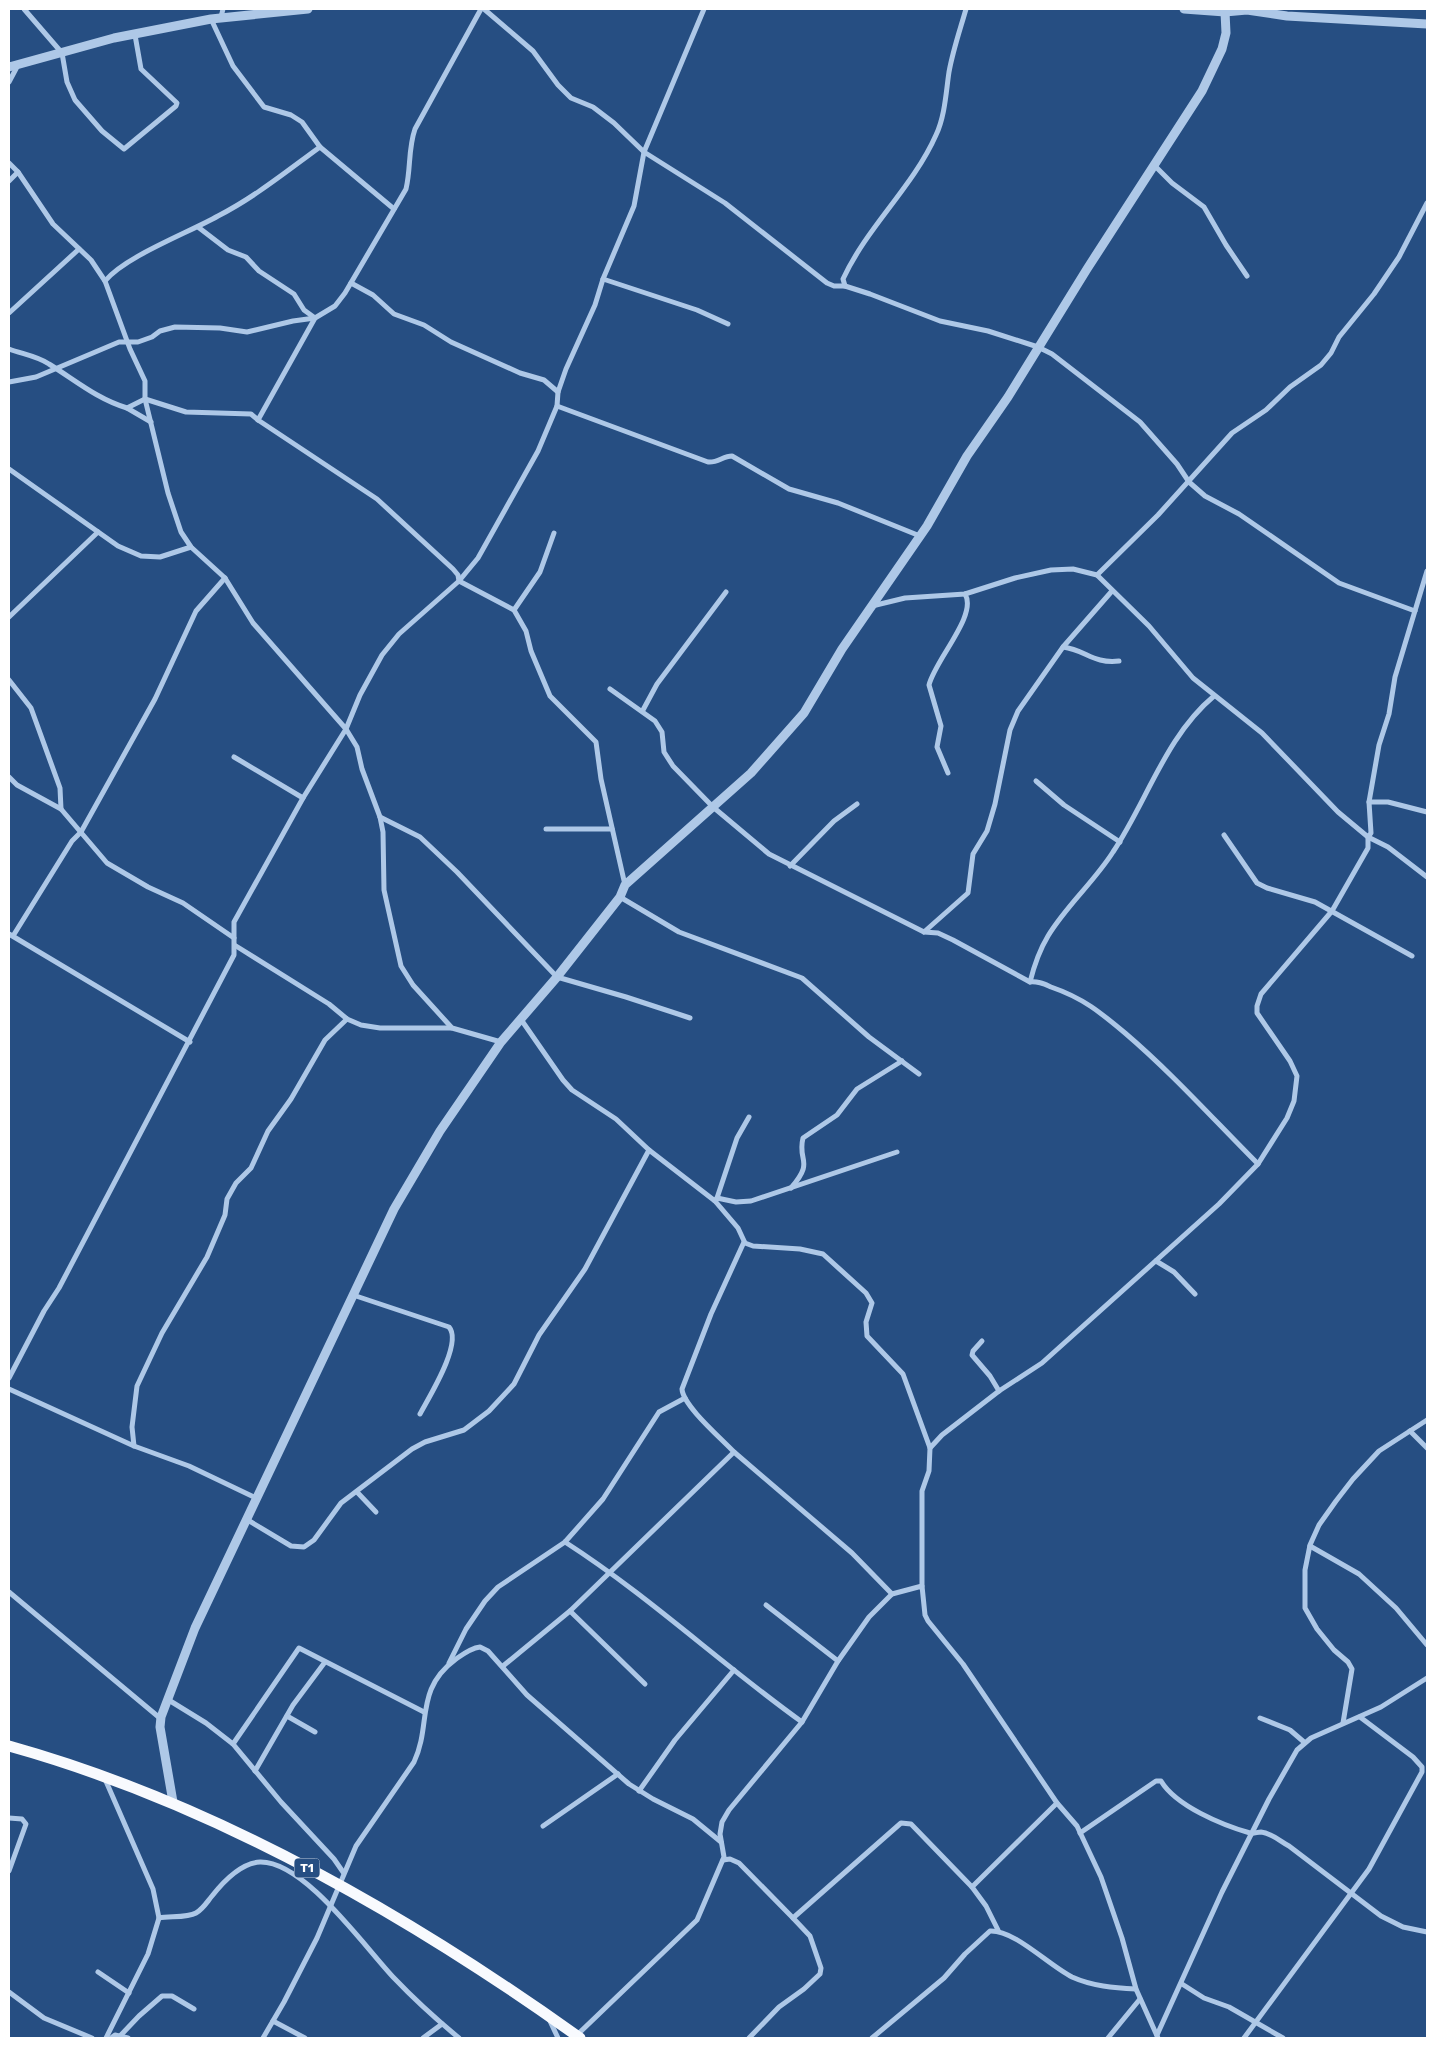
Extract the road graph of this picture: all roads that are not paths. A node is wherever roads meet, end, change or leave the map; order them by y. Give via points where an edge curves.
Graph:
1 (24, 9) edge
2 (308, 9) edge
3 (482, 9) edge
4 (704, 9) edge
5 (966, 9) edge
6 (1184, 9) edge
7 (1247, 10) edge
8 (1225, 12) junction
9 (222, 13) edge
10 (211, 19) junction
11 (1427, 24) edge
12 (135, 35) junction
13 (62, 53) junction
14 (19, 64) junction
15 (9, 67) edge
16 (9, 82) edge
17 (320, 147) junction
18 (644, 152) junction
19 (9, 164) edge
20 (1154, 165) junction
21 (18, 172) junction
22 (9, 181) edge
23 (1427, 203) edge
24 (394, 209) junction
25 (198, 227) junction
26 (79, 249) junction
27 (1247, 276) dead end
28 (603, 279) junction
29 (105, 281) junction
30 (351, 283) junction
31 (845, 286) junction
32 (9, 313) edge
33 (315, 318) junction
34 (728, 324) dead end
35 (128, 340) junction
36 (1038, 347) junction
37 (9, 349) edge
38 (58, 370) junction
39 (9, 382) edge
40 (558, 392) junction
41 (145, 400) junction
42 (557, 406) junction
43 (126, 408) junction
44 (258, 420) junction
45 (152, 423) junction
46 (9, 469) edge
47 (1189, 482) junction
48 (98, 532) junction
49 (554, 533) dead end
50 (920, 536) junction
51 (191, 547) junction
52 (1427, 571) edge
53 (1097, 574) junction
54 (225, 578) junction
55 (459, 581) junction
56 (1112, 591) junction
57 (726, 592) dead end
58 (965, 594) junction
59 (870, 607) junction
60 (514, 610) junction
61 (1415, 611) junction
62 (9, 616) edge
63 (1063, 647) junction
64 (1119, 661) dead end
65 (9, 680) edge
66 (610, 689) dead end
67 (1214, 696) junction
68 (643, 710) junction
69 (346, 729) junction
70 (234, 757) dead end
71 (948, 773) dead end
72 (9, 777) edge
73 (1036, 781) dead end
74 (303, 798) junction
75 (1369, 802) junction
76 (857, 804) dead end
77 (714, 807) junction
78 (61, 810) junction
79 (1427, 812) edge
80 (380, 817) junction
81 (546, 829) dead end
82 (612, 829) junction
83 (81, 832) junction
84 (1224, 836) dead end
85 (1368, 837) junction
86 (1120, 842) junction
87 (790, 866) junction
88 (1427, 877) edge
89 (626, 885) junction
90 (620, 897) junction
91 (1332, 911) junction
92 (924, 932) junction
93 (11, 935) edge
94 (234, 938) junction
95 (236, 946) junction
96 (1412, 956) dead end
97 (557, 977) junction
98 (1030, 982) junction
99 (520, 1017) junction
100 (690, 1018) dead end
101 (347, 1020) junction
102 (452, 1028) junction
103 (190, 1042) junction
104 (501, 1042) junction
105 (902, 1061) junction
106 (919, 1074) dead end
107 (749, 1117) dead end
108 (649, 1150) junction
109 (897, 1152) dead end
110 (1258, 1164) junction
111 (791, 1188) junction
112 (716, 1199) junction
113 (744, 1242) junction
114 (1156, 1261) junction
115 (351, 1294) junction
116 (1195, 1294) dead end
117 (982, 1341) dead end
118 (9, 1378) edge
119 (9, 1389) edge
120 (999, 1392) junction
121 (685, 1398) junction
122 (420, 1414) dead end
123 (1427, 1420) edge
124 (1410, 1431) junction
125 (134, 1446) junction
126 (930, 1448) junction
127 (1427, 1448) edge
128 (734, 1452) junction
129 (357, 1492) junction
130 (256, 1498) junction
131 (376, 1512) dead end
132 (246, 1518) junction
133 (565, 1542) junction
134 (1310, 1546) junction
135 (612, 1572) junction
136 (922, 1586) junction
137 (9, 1592) edge
138 (892, 1594) junction
139 (766, 1606) dead end
140 (570, 1611) junction
141 (1427, 1645) edge
142 (838, 1660) junction
143 (325, 1662) junction
144 (448, 1666) junction
145 (503, 1666) junction
146 (734, 1670) junction
147 (1427, 1678) edge
148 (645, 1684) dead end
149 (168, 1699) junction
150 (424, 1712) junction
151 (286, 1716) junction
152 (1360, 1717) junction
153 (1260, 1718) dead end
154 (161, 1720) junction
155 (802, 1722) junction
156 (1343, 1723) junction
157 (315, 1732) dead end
158 (1304, 1742) junction
159 (233, 1744) junction
160 (9, 1746) edge
161 (255, 1771) junction
162 (618, 1774) junction
163 (104, 1778) junction
164 (639, 1791) junction
165 (173, 1802) junction
166 (1057, 1803) junction
167 (9, 1818) edge
168 (543, 1826) dead end
169 (1080, 1833) junction
170 (1252, 1834) junction
171 (721, 1843) junction
172 (723, 1860) junction
173 (9, 1871) edge
174 (343, 1872) junction
175 (339, 1884) junction
176 (972, 1887) junction
177 (1352, 1894) junction
178 (330, 1906) junction
179 (159, 1918) junction
180 (793, 1918) junction
181 (998, 1930) junction
182 (1427, 1932) edge
183 (98, 1972) dead end
184 (1182, 1984) junction
185 (1136, 1989) junction
186 (9, 1992) edge
187 (129, 1993) junction
188 (1140, 1999) junction
189 (194, 2009) dead end
190 (547, 2016) junction
191 (273, 2021) junction
192 (1256, 2022) junction
193 (442, 2024) junction
194 (120, 2036) junction
195 (578, 2037) edge
196 (1158, 2037) edge
197 (92, 2038) edge
198 (106, 2038) edge
199 (111, 2038) edge
200 (128, 2038) edge
201 (263, 2038) edge
202 (305, 2038) edge
203 (423, 2038) edge
204 (458, 2038) edge
205 (558, 2038) edge
206 (749, 2038) edge
207 (872, 2038) edge
208 (1108, 2038) edge
209 (1244, 2038) edge
210 (1282, 2038) edge

1 - 13 street
2 - 9 street
3 - 18 street via 533,51 558,86 571,98 593,107
3 - 24 street via 415,129 409,146 410,172 406,189
4 - 18 street
5 - 31 street via 954,48 936,135 927,154 857,254 843,280
6 - 8 street
7 - 8 street
7 - 11 street via 1287,16
8 - 20 street via 1226,34 1222,49 1202,91
9 - 10 street
10 - 12 street
10 - 17 street via 233,66 264,106 302,122
12 - 13 street
12 - 13 street via 141,69 177,103 124,149 102,131 75,100 67,82
13 - 14 street
14 - 15 street
14 - 16 street
17 - 24 street
17 - 25 street via 261,191
18 - 28 street via 634,206
18 - 31 street via 725,202 827,284
19 - 21 street
20 - 27 street via 1172,183 1204,206
20 - 36 street
21 - 22 street
21 - 26 street via 53,224
23 - 47 street via 1399,257 1339,337 1331,353 1266,410 1232,433
24 - 30 street
25 - 29 street via 125,264
25 - 33 street via 228,250 246,257 259,271 294,294 304,310
26 - 29 street
26 - 32 street
28 - 34 street via 697,310
28 - 40 street
29 - 35 street
30 - 33 street via 335,306
30 - 40 street via 373,295 394,314 424,325 451,342 520,373 544,380
31 - 36 street via 940,321 988,330
33 - 35 street via 246,332 220,328 175,328 160,331 138,342
33 - 44 street
35 - 38 street
35 - 41 street via 145,380
36 - 47 street via 1059,358 1140,422
36 - 50 street
37 - 38 street via 40,359
38 - 39 street
38 - 43 street via 111,404
40 - 42 street
41 - 43 street
41 - 44 street via 186,412 251,414
41 - 45 street
42 - 50 street via 708,462 715,463 732,456 789,489 838,503
42 - 55 street via 538,451 488,542
43 - 45 street
44 - 55 street via 378,499 453,569
45 - 51 street via 176,521
46 - 48 street
47 - 53 street
47 - 61 street via 1339,583
48 - 51 street via 141,556 160,557
48 - 62 street
49 - 60 street via 540,572
50 - 59 street
51 - 54 street
52 - 61 street
53 - 56 street
53 - 58 street via 1073,569 1051,570
54 - 69 street via 253,623
54 - 83 street via 196,611 155,699
55 - 60 street
55 - 69 street via 399,634 382,655
56 - 63 street
56 - 67 street via 1149,626 1193,678
57 - 68 street via 657,684
58 - 59 street via 905,598
58 - 71 street via 969,604 966,616 943,654 929,686 941,726 937,746
59 - 77 street via 804,713 751,773
60 - 82 street via 526,630 550,696 596,742
61 - 75 street via 1395,677
63 - 64 street via 1101,662
63 - 92 street via 1011,724 995,804 987,831 973,854 968,893
65 - 78 street via 31,708 60,788
66 - 68 street
67 - 85 street via 1262,733 1324,799
67 - 86 street via 1199,708 1181,735
68 - 77 street via 662,732 662,748 668,760
69 - 74 street
69 - 80 street via 357,747
70 - 74 street
72 - 78 street
73 - 86 street via 1064,805
74 - 94 street via 234,922
75 - 79 street via 1388,802
75 - 85 street via 1372,833
76 - 87 street via 834,821
77 - 87 street via 768,854
77 - 89 street
78 - 83 street
80 - 97 street via 420,837
80 - 102 street via 384,890 401,966 413,985
81 - 82 street
82 - 89 street
83 - 93 street
83 - 94 street via 98,854 120,872 183,902
84 - 91 street via 1257,883 1308,899
85 - 88 street via 1388,847
85 - 91 street via 1368,848
86 - 98 street via 1048,937 1037,957
87 - 92 street
89 - 90 street
90 - 97 street
90 - 105 street via 666,926 802,978 869,1037
91 - 96 street
91 - 110 street via 1261,994 1256,1006 1259,1016 1290,1061 1297,1083 1287,1118
92 - 98 street via 938,933 953,940
93 - 103 street
94 - 95 street
95 - 101 street via 328,1004
95 - 103 street
97 - 99 street
97 - 100 street
98 - 110 street via 1036,981 1066,992 1105,1014 1184,1086
99 - 104 street
99 - 108 street via 572,1090 616,1119
101 - 102 street via 380,1028
101 - 125 street via 325,1040 291,1099 268,1131 251,1168 227,1198 225,1215 207,1257 159,1339 137,1386 132,1427
102 - 104 street
103 - 118 street
104 - 115 street via 440,1131 394,1209
105 - 106 street
105 - 111 street via 857,1089 837,1115 803,1138 805,1167
107 - 112 street via 736,1138
108 - 112 street
108 - 129 street via 585,1269 540,1335 510,1389 470,1427 425,1442
109 - 111 street
110 - 114 street
111 - 112 street via 751,1200
112 - 113 street via 738,1228
113 - 121 street via 684,1383 682,1391
113 - 126 street via 823,1254 866,1293 872,1303 866,1322 867,1336 903,1374
114 - 116 street via 1174,1272
114 - 120 street via 1042,1363
115 - 122 street via 451,1330 454,1339 450,1351
115 - 130 street
117 - 120 street via 972,1351 972,1356
119 - 125 street
120 - 126 street via 942,1435
121 - 128 street
121 - 133 street via 659,1412 604,1499
123 - 124 street
124 - 127 street
124 - 134 street via 1379,1451 1353,1479 1319,1525
125 - 130 street via 189,1466
126 - 136 street via 922,1491
128 - 135 street via 656,1525
128 - 138 street via 852,1553
129 - 131 street
129 - 132 street via 338,1506 314,1540 304,1547 291,1546
130 - 132 street
132 - 149 street via 195,1628
133 - 135 street
133 - 144 street via 498,1587 466,1629
134 - 141 street via 1359,1574 1396,1608
134 - 156 street via 1305,1570 1305,1608 1327,1642 1352,1669
135 - 140 street
135 - 146 street
136 - 138 street
136 - 166 street via 928,1621 963,1664
137 - 154 street
138 - 142 street via 869,1617
139 - 142 street
140 - 145 street
140 - 148 street
142 - 155 street
143 - 150 street
143 - 151 street
143 - 159 street via 298,1648
144 - 145 street via 478,1647 488,1651
144 - 150 street via 433,1686
145 - 162 street via 527,1695
146 - 155 street
146 - 164 street via 675,1740
147 - 152 street
149 - 154 street
149 - 159 street
150 - 174 street via 420,1747 414,1762 356,1846
151 - 157 street
151 - 161 street
152 - 156 street
152 - 177 street via 1422,1767 1386,1842
153 - 158 street via 1290,1730
154 - 165 street
155 - 171 street via 729,1810 721,1826
156 - 158 street
158 - 170 street via 1280,1778
159 - 161 street
160 - 163 highway, T1 via 53,1758
161 - 174 street
162 - 164 street
162 - 168 street
163 - 165 highway, T1
163 - 179 street via 153,1889
164 - 171 street via 693,1818
165 - 175 highway, T1
166 - 169 street
166 - 176 street
167 - 173 street via 22,1819 26,1824
169 - 170 street via 1156,1781 1161,1781 1173,1796 1200,1812
169 - 185 street via 1106,1892
170 - 177 street via 1272,1836
170 - 184 street via 1222,1892
171 - 172 street
172 - 180 street via 739,1863
172 - 195 street via 698,1920
174 - 175 street
175 - 178 street
175 - 190 highway, T1 via 443,1944
176 - 180 street via 917,1829 911,1824 901,1824
176 - 181 street
177 - 182 street via 1393,1923
177 - 192 street
178 - 179 street via 294,1874 260,1862 232,1874 194,1914
178 - 191 street via 317,1938
178 - 193 street via 393,1977
179 - 187 street via 148,1954
180 - 206 street via 810,1936 820,1974
181 - 185 street via 1072,1977 1090,1984
181 - 207 street via 984,1934 944,1978
183 - 187 street
184 - 192 street
184 - 196 street
185 - 188 street
186 - 197 street via 44,2018
187 - 198 street
188 - 196 street
188 - 208 street
189 - 194 street via 172,1996 162,1996
190 - 195 highway, T1
190 - 205 street
191 - 201 street
191 - 202 street
192 - 209 street
192 - 210 street
193 - 203 street
193 - 204 street
194 - 199 street
194 - 200 street

